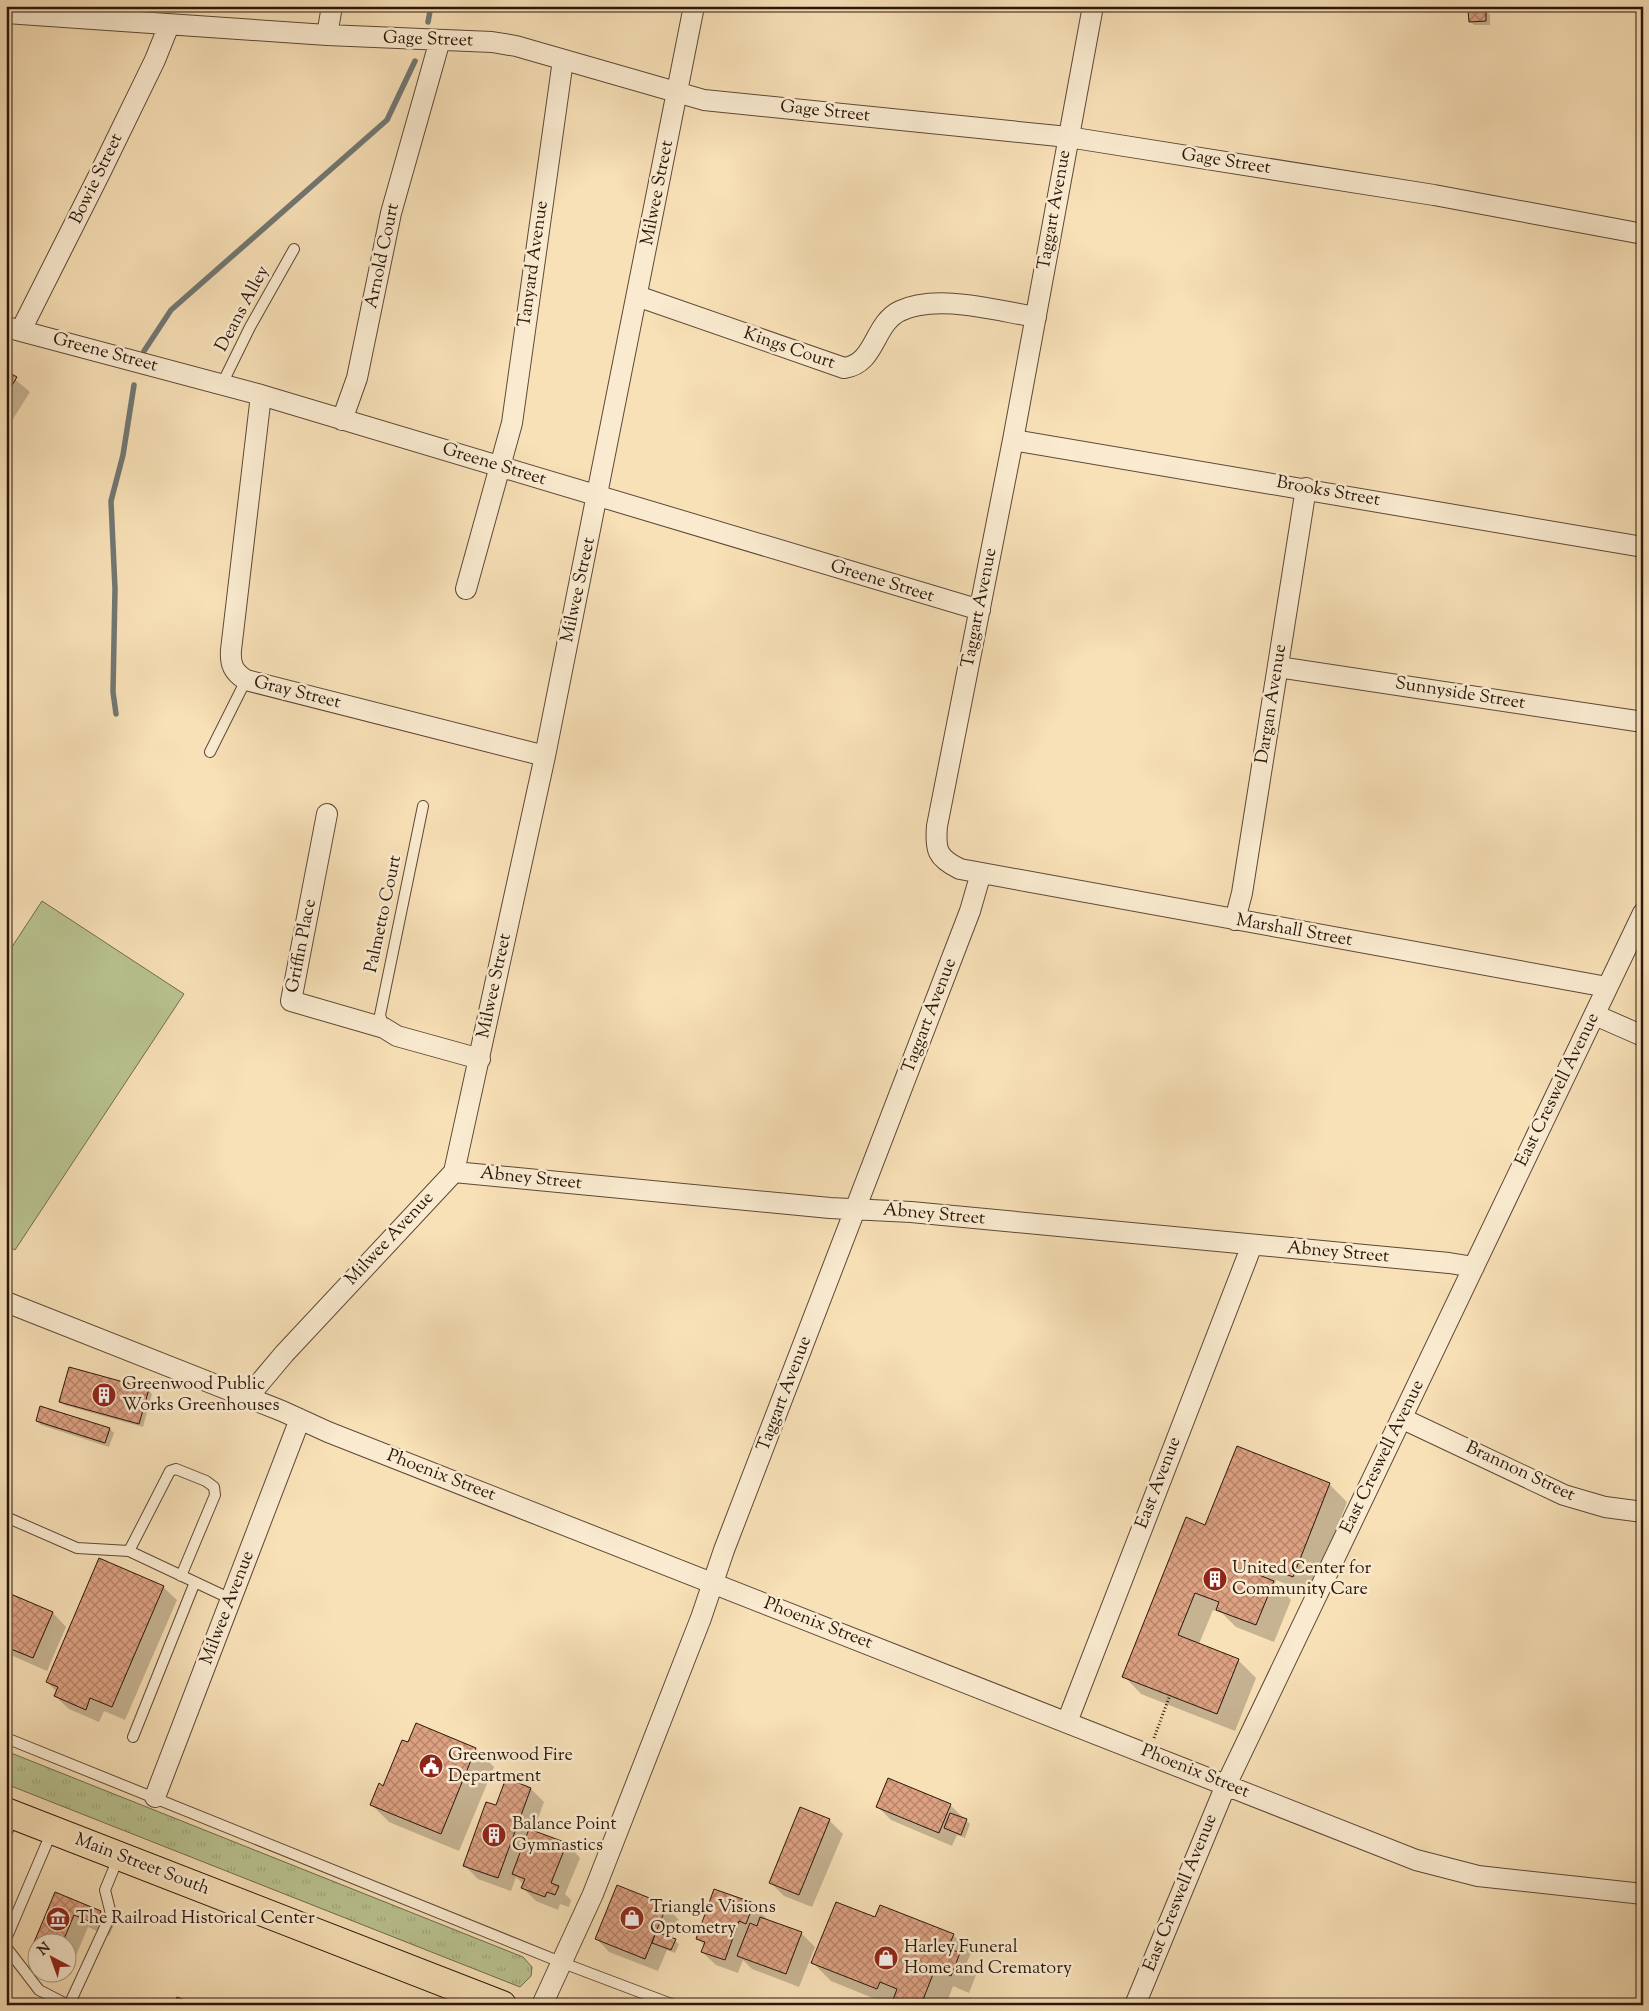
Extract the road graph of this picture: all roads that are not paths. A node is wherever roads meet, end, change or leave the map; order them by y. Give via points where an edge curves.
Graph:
1 (332, 6) edge
2 (694, 6) edge
3 (1093, 6) edge
4 (6, 13) edge
5 (169, 25) junction
6 (327, 35) junction
7 (440, 40) junction
8 (563, 60) junction
9 (677, 93) junction
10 (1068, 136) junction
11 (1643, 234) edge
12 (294, 248) dead end
13 (637, 296) junction
14 (1036, 317) junction
15 (14, 329) edge
16 (222, 384) junction
17 (261, 395) junction
18 (342, 420) junction
19 (1014, 440) junction
20 (499, 466) junction
21 (1306, 488) junction
22 (598, 496) junction
23 (1643, 547) edge
24 (466, 589) dead end
25 (980, 610) junction
26 (1278, 667) junction
27 (246, 680) junction
28 (1643, 722) edge
29 (210, 752) dead end
30 (545, 756) junction
31 (422, 806) dead end
32 (327, 814) dead end
33 (981, 873) junction
34 (1643, 913) edge
35 (1235, 920) junction
36 (1607, 987) junction
37 (1595, 1014) junction
38 (384, 1028) junction
39 (1643, 1036) edge
40 (480, 1059) junction
41 (454, 1172) junction
42 (856, 1209) junction
43 (1252, 1245) junction
44 (1474, 1267) junction
45 (6, 1302) edge
46 (247, 1398) junction
47 (1401, 1418) junction
48 (300, 1420) junction
49 (1643, 1512) edge
50 (6, 1517) edge
51 (129, 1551) junction
52 (181, 1576) junction
53 (195, 1582) junction
54 (713, 1582) junction
55 (231, 1599) junction
56 (1067, 1722) junction
57 (133, 1737) dead end
58 (6, 1738) edge
59 (1226, 1785) junction
60 (155, 1797) junction
61 (9, 1820) edge
62 (53, 1830) junction
63 (119, 1856) junction
64 (1643, 1894) edge
65 (6, 1939) edge
66 (6, 1947) edge
67 (563, 1963) junction
68 (68, 2005) edge
69 (502, 2005) edge
70 (542, 2005) edge
71 (674, 2005) edge
72 (1135, 2005) edge

1 - 6 street
2 - 9 street, Milwee Street
3 - 10 street, Taggart Avenue
4 - 5 street, Gage Street
5 - 6 street, Gage Street
5 - 15 street, Bowie Street via 100,173
6 - 7 street, Gage Street
7 - 8 street, Gage Street via 492,42
7 - 18 street, Arnold Court via 391,213 358,378
8 - 9 street, Gage Street
8 - 20 street, Tanyard Avenue via 512,423
9 - 10 street, Gage Street via 704,100
9 - 13 street, Milwee Street
10 - 11 street, Gage Street via 1434,194
10 - 14 street, Taggart Avenue
12 - 16 lane, Deans Alley
13 - 14 street, Kings Court via 844,368 863,361 880,329 892,316 914,306 949,304
13 - 22 street, Milwee Street
14 - 19 street, Taggart Avenue
15 - 16 street, Greene Street
16 - 17 street, Greene Street
17 - 18 street, Greene Street
17 - 27 street, Gray Street via 230,661 235,672
18 - 20 street, Greene Street
19 - 21 street, Brooks Street
19 - 25 street, Taggart Avenue
20 - 22 street, Greene Street
20 - 24 street, Tanyard Avenue
21 - 23 street, Brooks Street
21 - 26 street, Dargan Avenue
22 - 25 street, Greene Street
22 - 30 street, Milwee Street
25 - 33 street, Taggart Avenue via 936,840 940,856 951,865
26 - 28 street, Sunnyside Street
26 - 35 street, Dargan Avenue
27 - 29 lane
27 - 30 street, Gray Street
30 - 40 street, Milwee Street
31 - 38 lane, Palmetto Court via 380,1015
32 - 38 street, Griffin Place via 291,1001
33 - 35 street, Marshall Street
33 - 42 street, Taggart Avenue via 970,911
34 - 36 street, East Creswell Avenue
35 - 36 street, Marshall Street
36 - 37 street, East Creswell Avenue
37 - 39 street
37 - 44 street, East Creswell Avenue
38 - 40 street, Griffin Place via 397,1036
40 - 41 street, Milwee Street
41 - 42 street, Abney Street
41 - 46 street, Milwee Avenue via 290,1347
42 - 43 street, Abney Street
42 - 54 street, Taggart Avenue
43 - 44 street, Abney Street
43 - 56 street, East Avenue
44 - 47 street, East Creswell Avenue
45 - 46 street, Phoenix Street
46 - 48 street, Phoenix Street
47 - 49 street, Brannon Street via 1564,1495 1605,1507
47 - 59 street, East Creswell Avenue
48 - 54 street, Phoenix Street
48 - 55 street, Milwee Avenue
50 - 51 lane via 77,1548
51 - 52 lane
51 - 52 lane via 170,1471 176,1469 206,1481 214,1487 215,1495
52 - 53 lane
53 - 55 lane
53 - 57 lane
54 - 56 street, Phoenix Street
54 - 67 street, Taggart Avenue via 600,1876
55 - 60 street, Milwee Avenue
56 - 59 street, Phoenix Street
58 - 60 lane
59 - 64 street, Phoenix Street via 1416,1860 1447,1869 1510,1880
59 - 72 street, East Creswell Avenue
60 - 67 lane
61 - 62 main road, Main Street South
62 - 63 main road, Main Street South
62 - 65 lane
63 - 68 lane via 105,1890 111,1914
63 - 69 main road, Main Street South
66 - 68 lane via 40,1990
67 - 70 street, Taggart Avenue
67 - 71 lane

